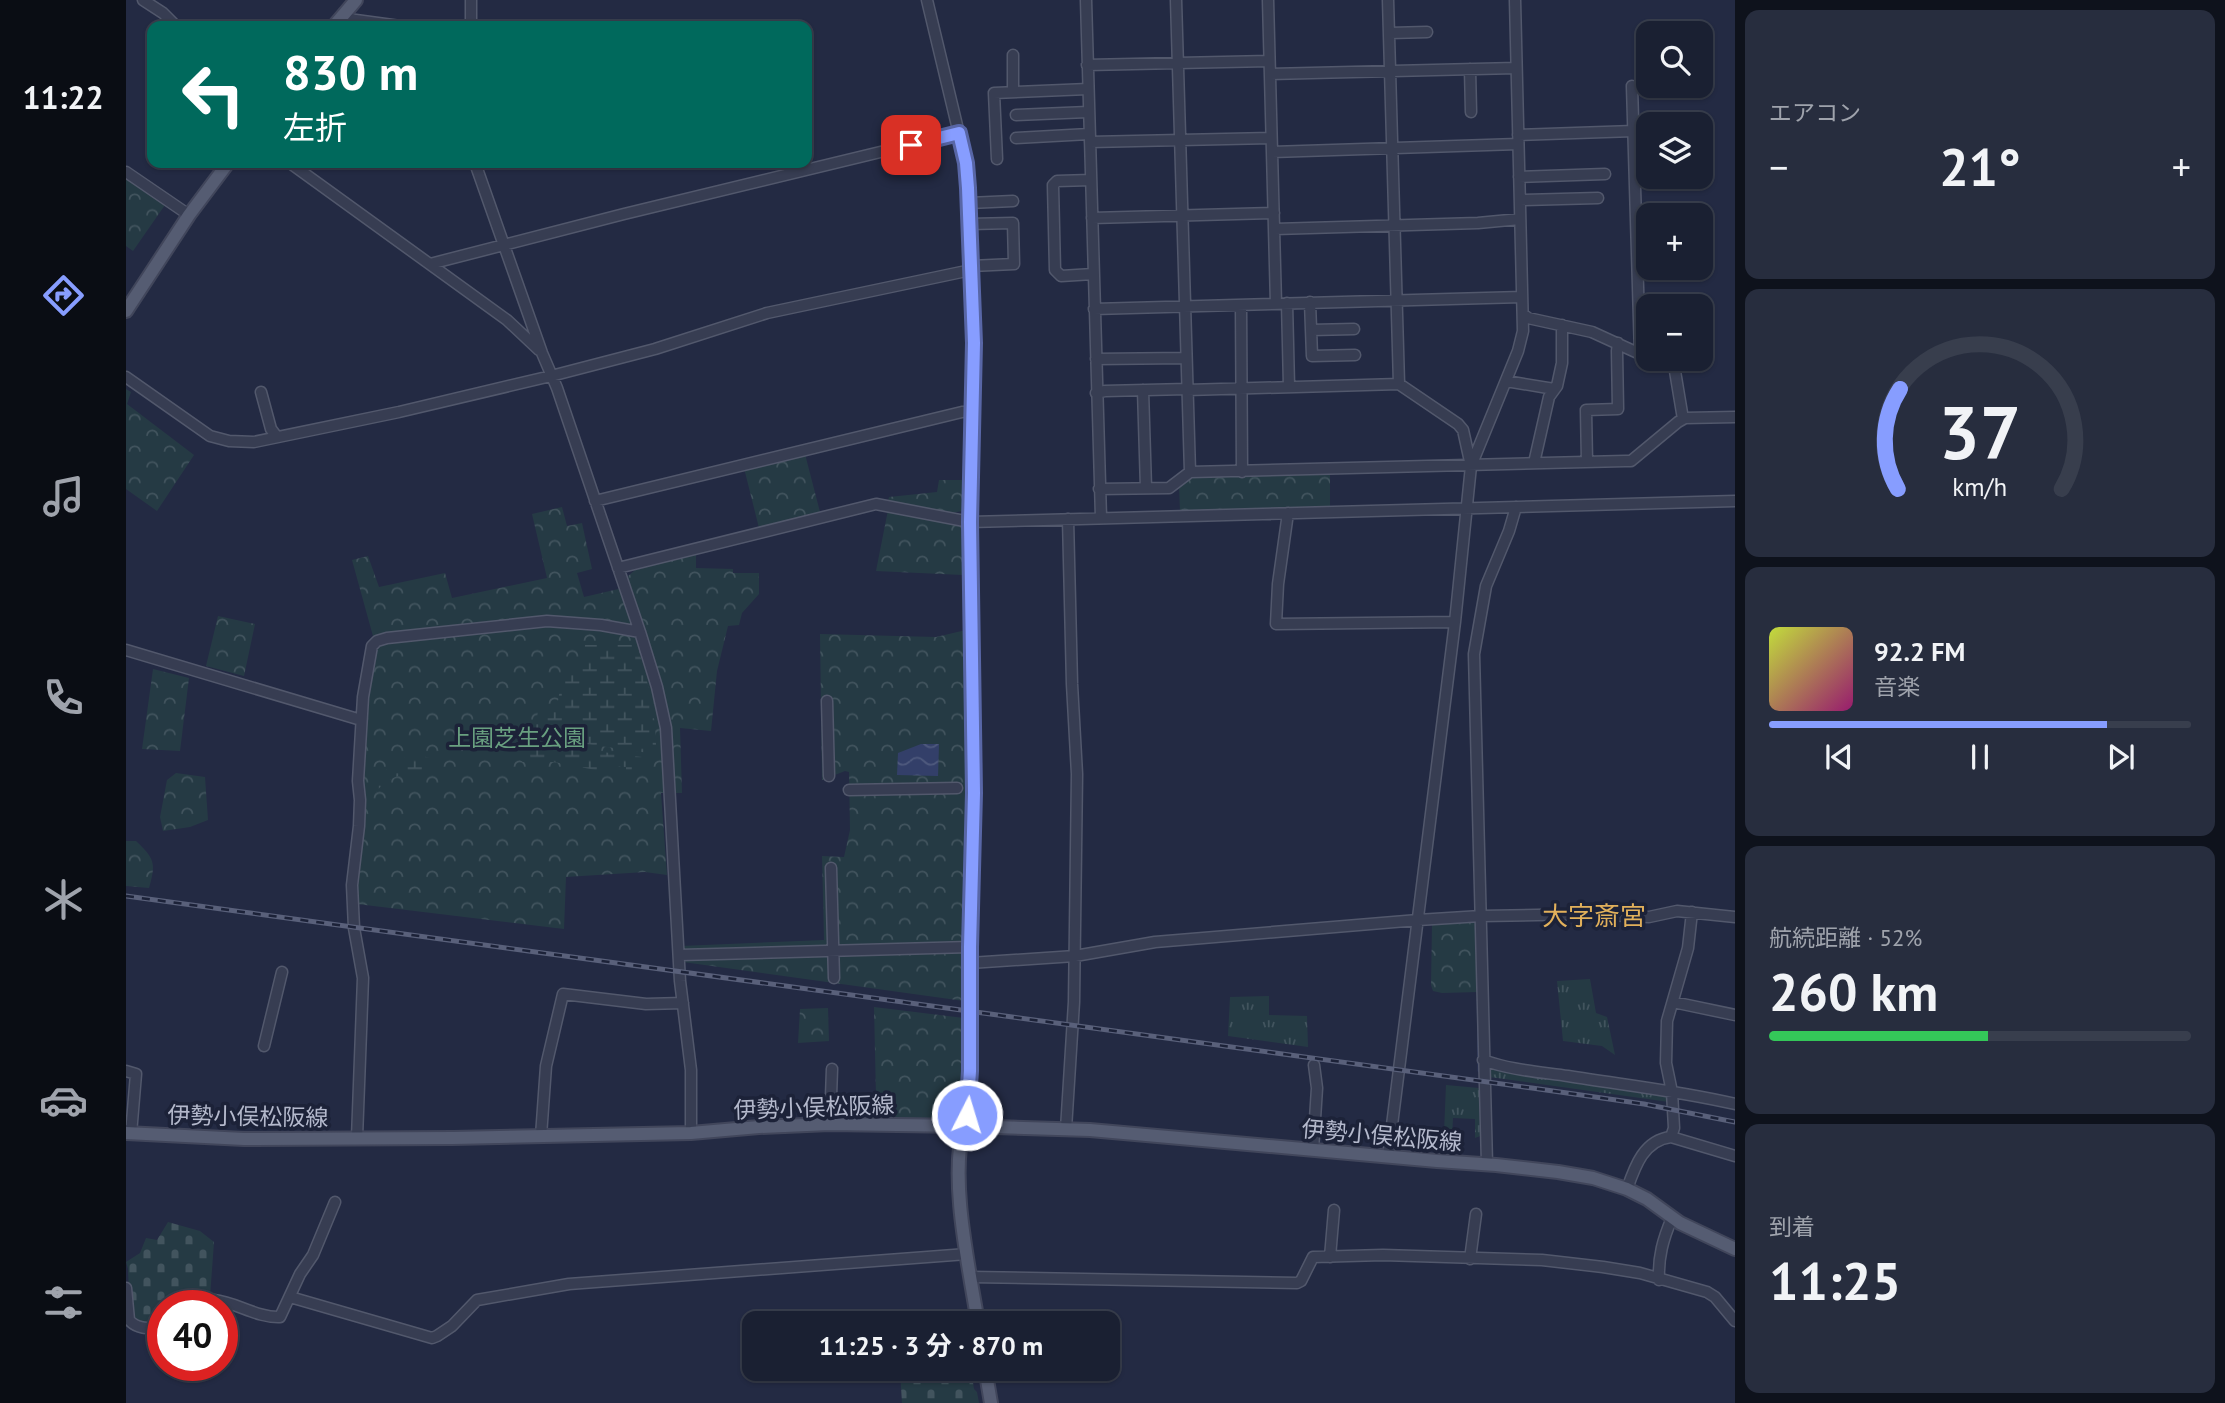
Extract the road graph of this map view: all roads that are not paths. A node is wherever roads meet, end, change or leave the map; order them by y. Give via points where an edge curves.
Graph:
1 (143, 0) edge
2 (356, 0) edge
3 (471, 0) edge
4 (927, 0) edge
5 (1086, 0) edge
6 (1177, 0) edge
7 (1268, 0) edge
8 (1388, 0) edge
9 (1515, 0) edge
10 (171, 21) edge
11 (338, 21) edge
12 (471, 21) edge
13 (1427, 32) dead end
14 (1390, 33) junction
15 (1013, 55) dead end
16 (1269, 61) junction
17 (1179, 63) junction
18 (1087, 65) junction
19 (1516, 68) junction
20 (1470, 69) junction
21 (1390, 71) junction
22 (1270, 75) junction
23 (1632, 86) dead end
24 (1088, 89) junction
25 (1013, 92) junction
26 (1088, 111) junction
27 (1471, 112) dead end
28 (1016, 115) dead end
29 (1634, 131) junction
30 (959, 133) junction
31 (1016, 138) dead end
32 (1089, 138) junction
33 (1272, 138) junction
34 (1181, 140) junction
35 (1518, 140) junction
36 (1392, 148) junction
37 (1272, 152) junction
38 (997, 159) dead end
39 (224, 168) edge
40 (297, 168) edge
41 (477, 168) edge
42 (126, 172) edge
43 (1605, 174) dead end
44 (1519, 177) junction
45 (1091, 180) junction
46 (1598, 198) dead end
47 (1520, 200) junction
48 (1013, 201) dead end
49 (969, 203) junction
50 (1274, 213) junction
51 (189, 215) junction
52 (1183, 217) junction
53 (1092, 218) junction
54 (1520, 219) junction
55 (970, 224) junction
56 (1394, 225) junction
57 (1275, 229) junction
58 (503, 245) junction
59 (430, 264) junction
60 (971, 268) junction
61 (1093, 274) junction
62 (1641, 294) edge
63 (1522, 297) junction
64 (1396, 301) junction
65 (1281, 303) junction
66 (1310, 303) junction
67 (1241, 305) junction
68 (1185, 306) junction
69 (1094, 309) junction
70 (126, 311) edge
71 (1523, 314) junction
72 (1562, 325) junction
73 (1354, 329) dead end
74 (1311, 330) junction
75 (1618, 343) junction
76 (1636, 351) edge
77 (542, 353) junction
78 (1355, 355) dead end
79 (1185, 358) junction
80 (1096, 359) junction
81 (1674, 371) edge
82 (551, 376) junction
83 (126, 377) edge
84 (1506, 381) junction
85 (1399, 384) junction
86 (1289, 386) junction
87 (1241, 388) junction
88 (1187, 389) junction
89 (1554, 389) junction
90 (1143, 390) junction
91 (261, 392) dead end
92 (1096, 393) junction
93 (973, 411) junction
94 (1735, 417) edge
95 (1683, 419) junction
96 (277, 437) junction
97 (1587, 462) junction
98 (1534, 464) junction
99 (1471, 466) junction
100 (1190, 472) junction
101 (1242, 472) junction
102 (1146, 488) junction
103 (1099, 489) junction
104 (595, 501) junction
105 (1735, 501) edge
106 (1516, 507) junction
107 (1468, 509) junction
108 (1288, 513) junction
109 (1101, 518) junction
110 (1069, 519) junction
111 (970, 522) junction
112 (618, 568) junction
113 (1455, 622) junction
114 (640, 632) junction
115 (126, 650) edge
116 (827, 701) dead end
117 (361, 720) junction
118 (829, 776) dead end
119 (957, 788) dead end
120 (849, 790) dead end
121 (831, 868) dead end
122 (1692, 912) junction
123 (1481, 916) junction
124 (1735, 917) edge
125 (1418, 920) junction
126 (970, 947) junction
127 (833, 951) junction
128 (680, 955) junction
129 (1075, 956) junction
130 (970, 963) junction
131 (282, 972) dead end
132 (834, 978) dead end
133 (1672, 1002) junction
134 (683, 1003) junction
135 (1735, 1015) edge
136 (264, 1046) dead end
137 (1483, 1060) junction
138 (1314, 1065) dead end
139 (832, 1069) dead end
140 (126, 1071) edge
141 (1672, 1092) junction
142 (1735, 1104) edge
143 (830, 1124) junction
144 (964, 1126) junction
145 (1066, 1129) junction
146 (691, 1133) junction
147 (128, 1134) edge
148 (541, 1136) junction
149 (1671, 1137) junction
150 (357, 1138) junction
151 (1313, 1150) junction
152 (1735, 1156) edge
153 (1388, 1157) junction
154 (1487, 1164) junction
155 (1627, 1189) junction
156 (335, 1202) dead end
157 (1334, 1210) dead end
158 (1476, 1214) dead end
159 (1672, 1218) junction
160 (1735, 1249) edge
161 (967, 1254) junction
162 (1330, 1257) junction
163 (1470, 1259) junction
164 (971, 1277) junction
165 (1659, 1280) junction
166 (126, 1288) edge
167 (290, 1297) junction
168 (238, 1307) edge
169 (976, 1311) edge
170 (1735, 1321) edge
171 (147, 1328) edge
172 (987, 1381) edge
173 (991, 1403) edge

1 - 10 street
2 - 11 main road
3 - 12 street
4 - 30 street
5 - 18 street
6 - 17 street
7 - 16 street
8 - 14 street
9 - 19 street
13 - 14 street
14 - 21 street
15 - 25 street
16 - 17 street
16 - 22 street
17 - 18 street
17 - 34 street
18 - 24 street
19 - 20 street
19 - 35 street
20 - 21 street
20 - 27 street
21 - 22 street
21 - 36 street
22 - 33 street
23 - 29 street
24 - 25 street
24 - 26 street
25 - 38 street via 994,93
26 - 28 street
26 - 32 street
29 - 35 street
29 - 62 street
30 - 49 street
30 - 58 street
31 - 32 street
32 - 34 street
32 - 45 street
33 - 34 street
33 - 37 street
34 - 52 street
35 - 36 street
35 - 44 street
36 - 37 street
36 - 56 street
37 - 50 street
39 - 51 main road
40 - 59 street
41 - 58 street
42 - 51 street
43 - 44 street
44 - 47 street
45 - 53 street
45 - 61 street via 1053,185 1055,270 1061,276
46 - 47 street
47 - 54 street
48 - 49 street
49 - 55 street
50 - 52 street
50 - 57 street
51 - 70 main road
52 - 53 street
52 - 68 street
53 - 61 street
54 - 56 street
54 - 63 street
55 - 60 street
55 - 60 street via 1013,223 1014,264
56 - 57 street
56 - 64 street
57 - 65 street
58 - 59 street
58 - 77 street
59 - 77 street via 513,325
60 - 82 street via 767,313
60 - 93 street
61 - 69 street
63 - 64 street
63 - 71 street
64 - 66 street
64 - 85 street
65 - 66 street
65 - 67 street
65 - 86 street
66 - 74 street
67 - 68 street
67 - 87 street
68 - 69 street
68 - 79 street
69 - 80 street
71 - 72 street
71 - 84 street via 1522,339
72 - 75 street
72 - 89 street via 1562,363
73 - 74 street
74 - 78 street via 1312,356
75 - 76 street
75 - 97 street via 1618,409 1586,410
77 - 82 street
79 - 80 street
79 - 88 street
80 - 92 street
81 - 95 street
82 - 96 street
82 - 104 street
83 - 96 street via 210,436 238,442
84 - 89 street
84 - 99 street
85 - 86 street
85 - 99 street via 1458,424
86 - 87 street
87 - 88 street
87 - 101 street
88 - 90 street
88 - 100 street
89 - 98 street
90 - 92 street
90 - 102 street
91 - 96 street
92 - 103 street
93 - 104 street
93 - 111 street
94 - 95 street
95 - 97 street via 1631,460
97 - 98 street
98 - 99 street
99 - 101 street
99 - 107 street
100 - 101 street
100 - 102 street via 1169,488
102 - 103 street
103 - 109 street
104 - 112 street
105 - 106 street
106 - 107 street
106 - 123 street via 1486,586 1474,649
107 - 108 street
107 - 113 street
108 - 109 street
108 - 113 street via 1276,624
109 - 110 street
110 - 111 street
110 - 129 street via 1077,774
111 - 112 street via 877,504
111 - 126 street via 974,793
112 - 114 street
113 - 125 street
114 - 117 street via 547,621 377,641 372,646
114 - 128 street via 666,728
115 - 117 street
116 - 118 street
117 - 150 street via 359,826 352,885 363,978
119 - 120 street
121 - 127 street
122 - 123 street via 1648,917
122 - 124 street
122 - 133 street via 1688,948
123 - 125 street
123 - 137 street
125 - 129 street via 1155,942
125 - 153 street
126 - 127 street
126 - 130 street
127 - 128 street
127 - 132 street
128 - 134 street
129 - 130 street
129 - 145 street
130 - 144 street via 970,1071
131 - 136 street
133 - 135 street
133 - 141 street via 1666,1063
134 - 146 street via 691,1070
134 - 148 street via 646,1004 563,994 546,1066
137 - 141 street
137 - 154 street
138 - 151 street
139 - 143 street
140 - 147 street via 136,1073
141 - 142 street
141 - 149 street
143 - 144 main road, 伊勢小俣松阪線
143 - 146 main road, 伊勢小俣松阪線
144 - 145 main road, 伊勢小俣松阪線
144 - 161 main road via 958,1156
145 - 151 main road, 伊勢小俣松阪線
146 - 148 main road, 伊勢小俣松阪線
147 - 150 main road, 伊勢小俣松阪線
148 - 150 main road, 伊勢小俣松阪線
149 - 152 street
149 - 155 street via 1648,1147
151 - 153 main road, 伊勢小俣松阪線
153 - 154 main road, 伊勢小俣松阪線
154 - 155 main road, 伊勢小俣松阪線 via 1593,1178
155 - 159 main road, 伊勢小俣松阪線
156 - 167 street
157 - 162 street
158 - 163 street
159 - 160 main road, 伊勢小俣松阪線
159 - 165 street via 1658,1260
161 - 164 main road
161 - 167 street via 569,1284 477,1300 452,1326 432,1338
162 - 163 street
162 - 164 street via 1313,1258 1297,1283
163 - 165 street via 1542,1260 1640,1273
164 - 169 main road
165 - 170 street via 1707,1292
166 - 171 street via 129,1320
167 - 168 street via 280,1317
172 - 173 main road

